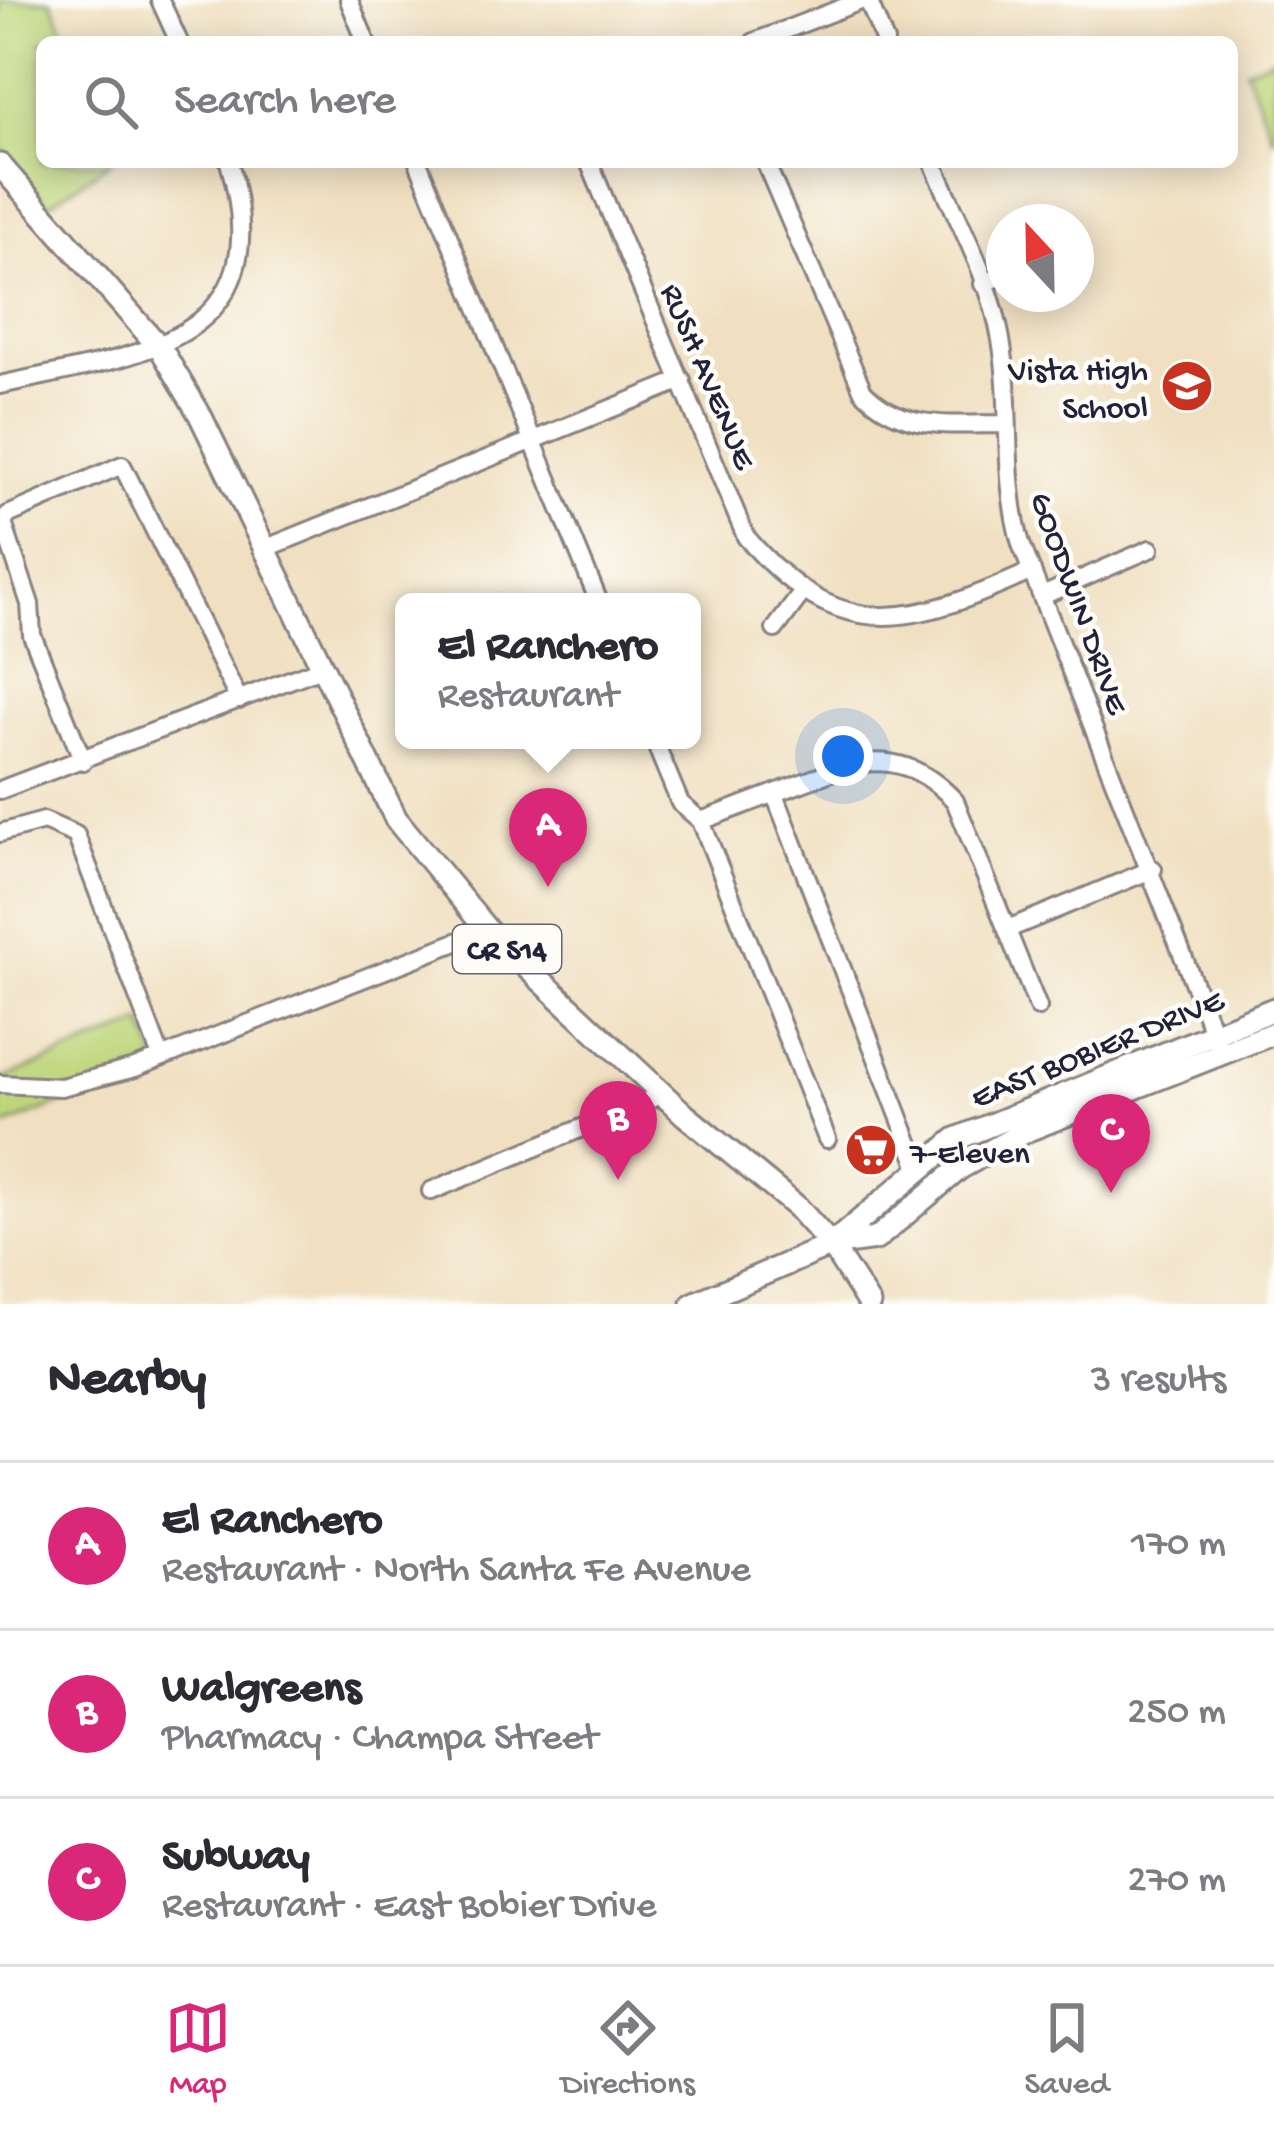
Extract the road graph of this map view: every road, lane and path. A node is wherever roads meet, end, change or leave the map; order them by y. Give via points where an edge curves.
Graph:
1 (160, 0) edge
2 (349, 0) edge
3 (865, 0) edge
4 (176, 36) edge
5 (364, 36) edge
6 (770, 36) edge
7 (882, 36) edge
8 (0, 165) edge
9 (230, 168) edge
10 (420, 168) edge
11 (592, 168) edge
12 (768, 168) edge
13 (935, 168) edge
14 (986, 283) edge
15 (983, 284) junction
16 (161, 349) junction
17 (682, 380) junction
18 (0, 385) edge
19 (1004, 424) junction
20 (533, 440) junction
21 (264, 548) junction
22 (1150, 549) dead end
23 (1033, 571) junction
24 (594, 593) edge
25 (802, 593) junction
26 (1042, 596) junction
27 (776, 629) dead end
28 (321, 668) junction
29 (239, 700) junction
30 (658, 749) edge
31 (82, 761) junction
32 (0, 790) edge
33 (775, 795) junction
34 (701, 821) junction
35 (0, 833) edge
36 (1153, 869) junction
37 (1008, 929) junction
38 (487, 930) junction
39 (1038, 1007) dead end
40 (1274, 1009) edge
41 (1274, 1033) edge
42 (1218, 1044) junction
43 (161, 1057) junction
44 (0, 1084) edge
45 (663, 1094) junction
46 (827, 1139) dead end
47 (920, 1170) junction
48 (431, 1191) dead end
49 (831, 1245) junction
50 (693, 1304) edge
51 (868, 1304) edge

1 - 4 street
2 - 5 street
3 - 6 street
3 - 7 street
8 - 16 main road, CR S14
9 - 16 street via 240,243 234,274 220,301
10 - 20 street
11 - 17 street, RUSH AVENUE
12 - 19 street via 863,391 895,417 920,424
13 - 15 street, GOODWIN DRIVE
14 - 15 street
15 - 19 street, GOODWIN DRIVE via 1000,339
16 - 18 street
16 - 21 main road, CR S14
17 - 20 street
17 - 25 street, RUSH AVENUE via 746,537
19 - 23 street, GOODWIN DRIVE via 1009,501
20 - 21 street
20 - 24 street
21 - 28 main road, CR S14
22 - 26 street
23 - 25 street, RUSH AVENUE via 931,612 888,619
23 - 26 street, GOODWIN DRIVE
25 - 27 street
26 - 36 street, GOODWIN DRIVE
28 - 29 street
28 - 38 main road, CR S14 via 396,820
29 - 31 street
29 - 31 street via 122,465 3,523 32,634
30 - 34 street via 680,802
31 - 32 street
33 - 34 street
33 - 37 street via 866,761 910,765 955,801
33 - 47 street
34 - 46 street
35 - 43 street via 44,820 76,835
36 - 37 street
36 - 42 street, GOODWIN DRIVE
37 - 39 street
38 - 43 street
38 - 45 main road, CR S14
40 - 42 main road, EAST BOBIER DRIVE
41 - 42 main road, EAST BOBIER DRIVE
42 - 47 main road, EAST BOBIER DRIVE via 980,1127
42 - 49 main road, EAST BOBIER DRIVE via 959,1168 876,1239
43 - 44 street via 61,1087
45 - 48 street
45 - 49 main road, CR S14
47 - 49 main road, EAST BOBIER DRIVE
49 - 50 main road
49 - 51 main road, CR S14

